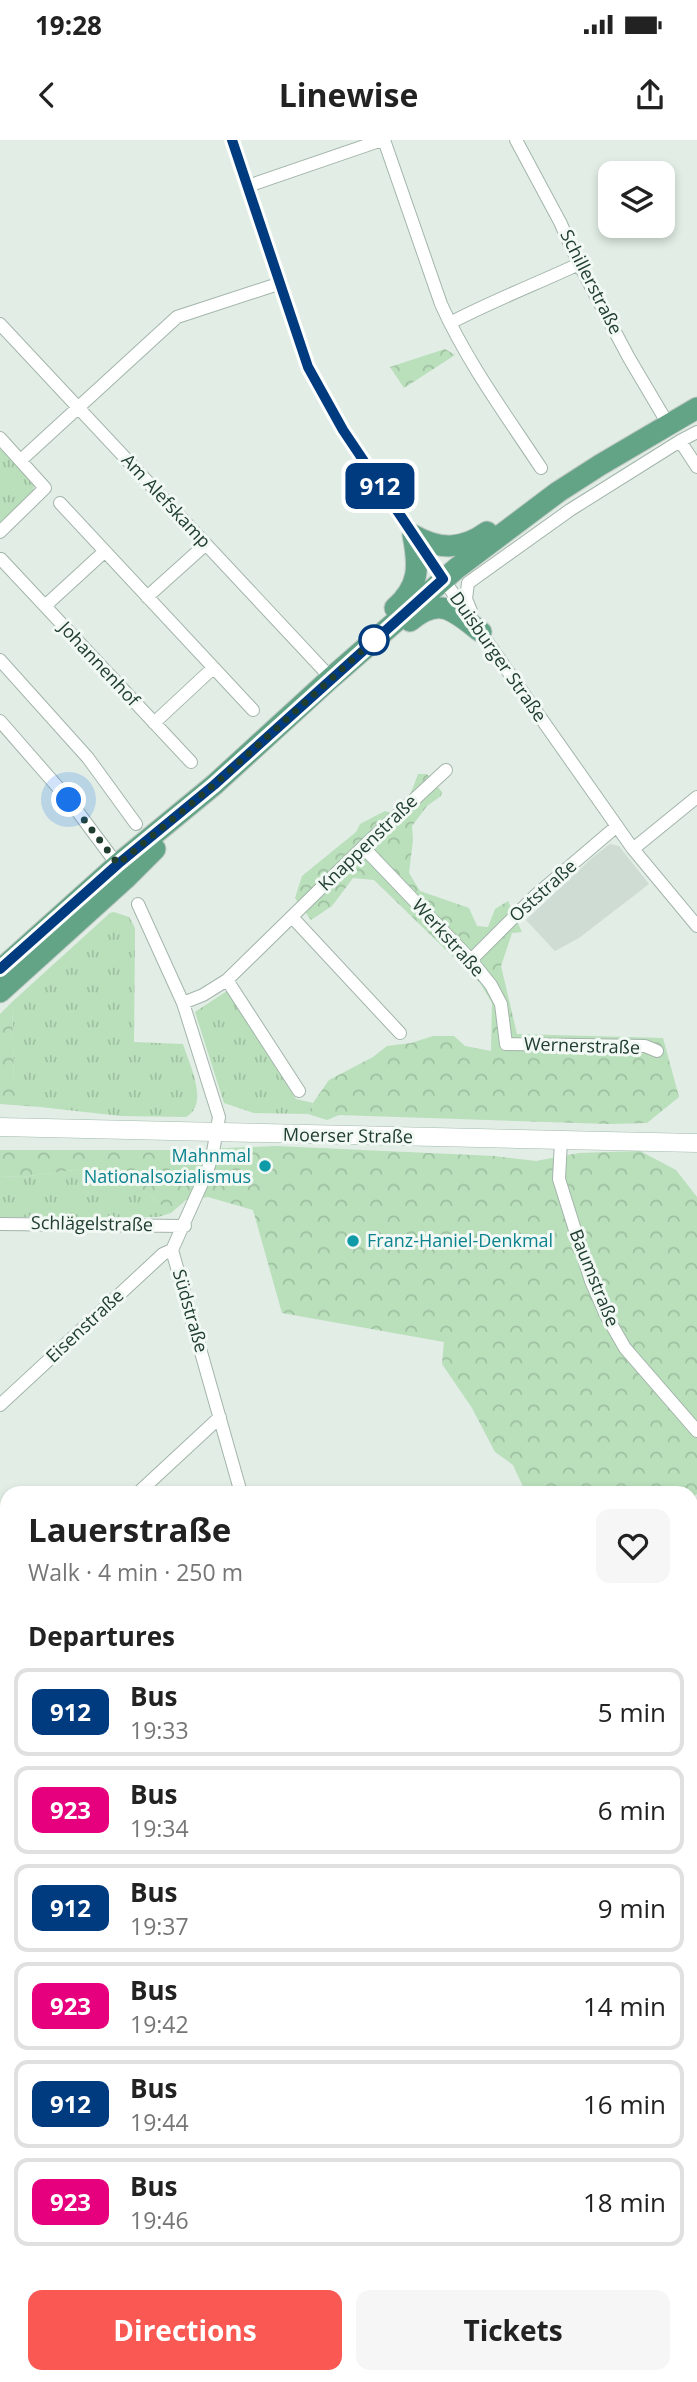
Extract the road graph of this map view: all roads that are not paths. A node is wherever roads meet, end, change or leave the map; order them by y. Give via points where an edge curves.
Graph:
1 (232, 140) edge
2 (383, 140) edge
3 (516, 140) edge
4 (248, 186) junction
5 (579, 264) junction
6 (281, 283) junction
7 (450, 323) junction
8 (0, 324) edge
9 (78, 407) junction
10 (697, 408) edge
11 (674, 432) junction
12 (697, 432) edge
13 (0, 438) edge
14 (21, 460) junction
15 (541, 467) dead end
16 (697, 467) edge
17 (53, 496) junction
18 (537, 507) junction
19 (0, 532) edge
20 (414, 535) junction
21 (206, 544) junction
22 (105, 551) junction
23 (1, 559) edge
24 (443, 579) junction
25 (468, 583) junction
26 (147, 597) junction
27 (45, 606) junction
28 (481, 632) junction
29 (355, 657) junction
30 (0, 660) edge
31 (214, 668) junction
32 (331, 678) junction
33 (253, 710) dead end
34 (0, 721) edge
35 (154, 723) junction
36 (191, 762) dead end
37 (446, 769) dead end
38 (697, 797) edge
39 (136, 824) dead end
40 (617, 825) junction
41 (363, 847) junction
42 (633, 849) junction
43 (122, 872) junction
44 (138, 904) dead end
45 (70, 907) junction
46 (292, 917) junction
47 (697, 926) edge
48 (0, 954) edge
49 (471, 960) junction
50 (0, 970) edge
51 (227, 981) junction
52 (0, 992) edge
53 (183, 1003) junction
54 (400, 1033) dead end
55 (506, 1044) joint
56 (657, 1051) dead end
57 (299, 1091) dead end
58 (0, 1127) edge
59 (218, 1133) junction
60 (561, 1140) junction
61 (697, 1143) edge
62 (0, 1224) edge
63 (184, 1226) junction
64 (172, 1250) junction
65 (0, 1405) edge
66 (220, 1417) junction
67 (697, 1431) edge
68 (146, 1486) edge
69 (239, 1486) edge

1 - 4 street, Duisburger Straße
2 - 4 street
2 - 7 street
3 - 5 street, Schillerstraße
4 - 6 street, Duisburger Straße
5 - 7 street
5 - 11 street, Schillerstraße
6 - 9 street via 177,317
6 - 20 street, Duisburger Straße via 308,367 343,430
7 - 15 street
8 - 9 street, Am Alefskamp
9 - 14 street
9 - 21 street, Am Alefskamp
10 - 11 main road
11 - 12 street
11 - 16 street, Schillerstraße
11 - 18 main road via 600,465
11 - 25 street
13 - 14 street
14 - 17 street
17 - 19 street
17 - 22 street
18 - 20 main road via 519,508 478,539 457,547 435,545
18 - 24 main road
20 - 24 street, Duisburger Straße
20 - 29 main road via 418,559 412,590 357,645
21 - 26 street
21 - 32 street, Am Alefskamp
22 - 26 street
22 - 27 street, Johannenhof
23 - 27 street, Johannenhof
24 - 25 street
24 - 28 street, Duisburger Straße
24 - 29 main road
25 - 28 street via 467,604
26 - 31 street
27 - 35 street, Johannenhof
28 - 29 main road via 454,611 432,608 369,657
28 - 40 street, Duisburger Straße
29 - 32 main road
30 - 39 street via 88,758
31 - 33 street
31 - 35 street
32 - 43 main road
34 - 43 street via 69,800
35 - 36 street, Johannenhof
37 - 41 street, Knappenstraße
38 - 42 street
40 - 42 street, Duisburger Straße
40 - 49 street, Oststraße via 536,895
41 - 46 street, Knappenstraße
41 - 49 street, Werkstraße
42 - 47 street, Duisburger Straße
43 - 45 main road
43 - 52 main road
44 - 53 street
45 - 48 main road
45 - 50 main road
46 - 51 street, Knappenstraße
46 - 54 street
49 - 55 street, Werkstraße via 501,1004
51 - 53 street, Knappenstraße
51 - 57 street
53 - 59 street via 219,1117
55 - 56 street, Wernerstraße via 645,1046
58 - 59 main road, Moerser Straße
59 - 60 main road, Moerser Straße
59 - 63 street, Südstraße
60 - 61 main road, Moerser Straße
60 - 67 street, Baumstraße via 559,1179 564,1200 606,1315 625,1348
62 - 63 street, Schlägelstraße
63 - 64 street, Südstraße
64 - 65 street, Eisenstraße
64 - 66 street, Südstraße
66 - 68 street
66 - 69 street, Südstraße

